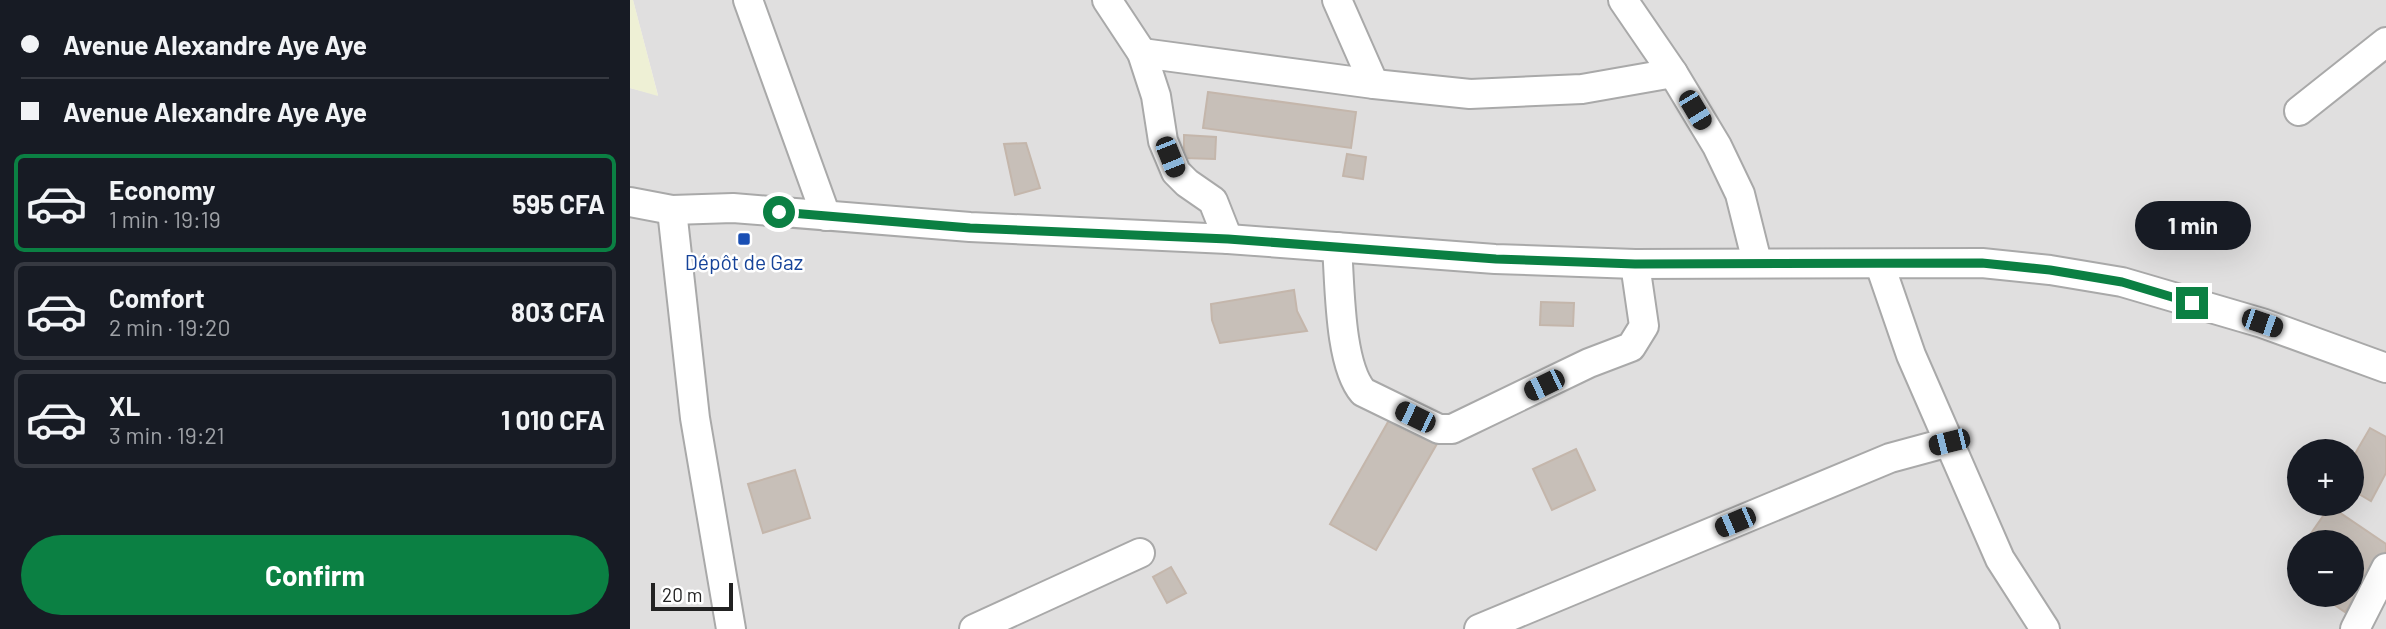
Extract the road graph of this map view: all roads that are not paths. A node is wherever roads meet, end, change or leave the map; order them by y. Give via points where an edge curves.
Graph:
1 (748, 0) edge
2 (1107, 0) edge
3 (1337, 0) edge
4 (1623, 0) edge
5 (2386, 41) edge
6 (1142, 53) junction
7 (1672, 73) junction
8 (1374, 84) junction
9 (2299, 111) dead end
10 (630, 202) edge
11 (672, 210) junction
12 (826, 216) junction
13 (1228, 239) junction
14 (1337, 247) junction
15 (1757, 262) junction
16 (1635, 264) junction
17 (1880, 265) junction
18 (2386, 368) edge
19 (1949, 442) junction
20 (1140, 553) dead end
21 (2386, 568) edge
22 (731, 629) edge
23 (974, 629) edge
24 (1479, 629) edge
25 (2045, 629) edge
26 (2355, 629) edge

1 - 12 street
2 - 6 street
3 - 8 street
4 - 7 street
5 - 9 street
6 - 8 street
6 - 13 street via 1156,96 1163,142 1176,172 1213,201
7 - 8 street via 1582,89 1470,94
7 - 15 street via 1740,194
10 - 11 street
11 - 12 street via 733,208
11 - 22 street via 695,418
12 - 13 street via 970,228
13 - 14 street
14 - 16 street
14 - 16 street via 1346,356 1354,382 1363,392 1439,429 1452,429 1632,347 1644,326
15 - 16 street
15 - 17 street
17 - 18 street via 1982,263 2122,282 2262,323
17 - 19 street via 1911,355
19 - 24 street via 1890,457
19 - 25 street via 2000,559
20 - 23 street
21 - 26 street

